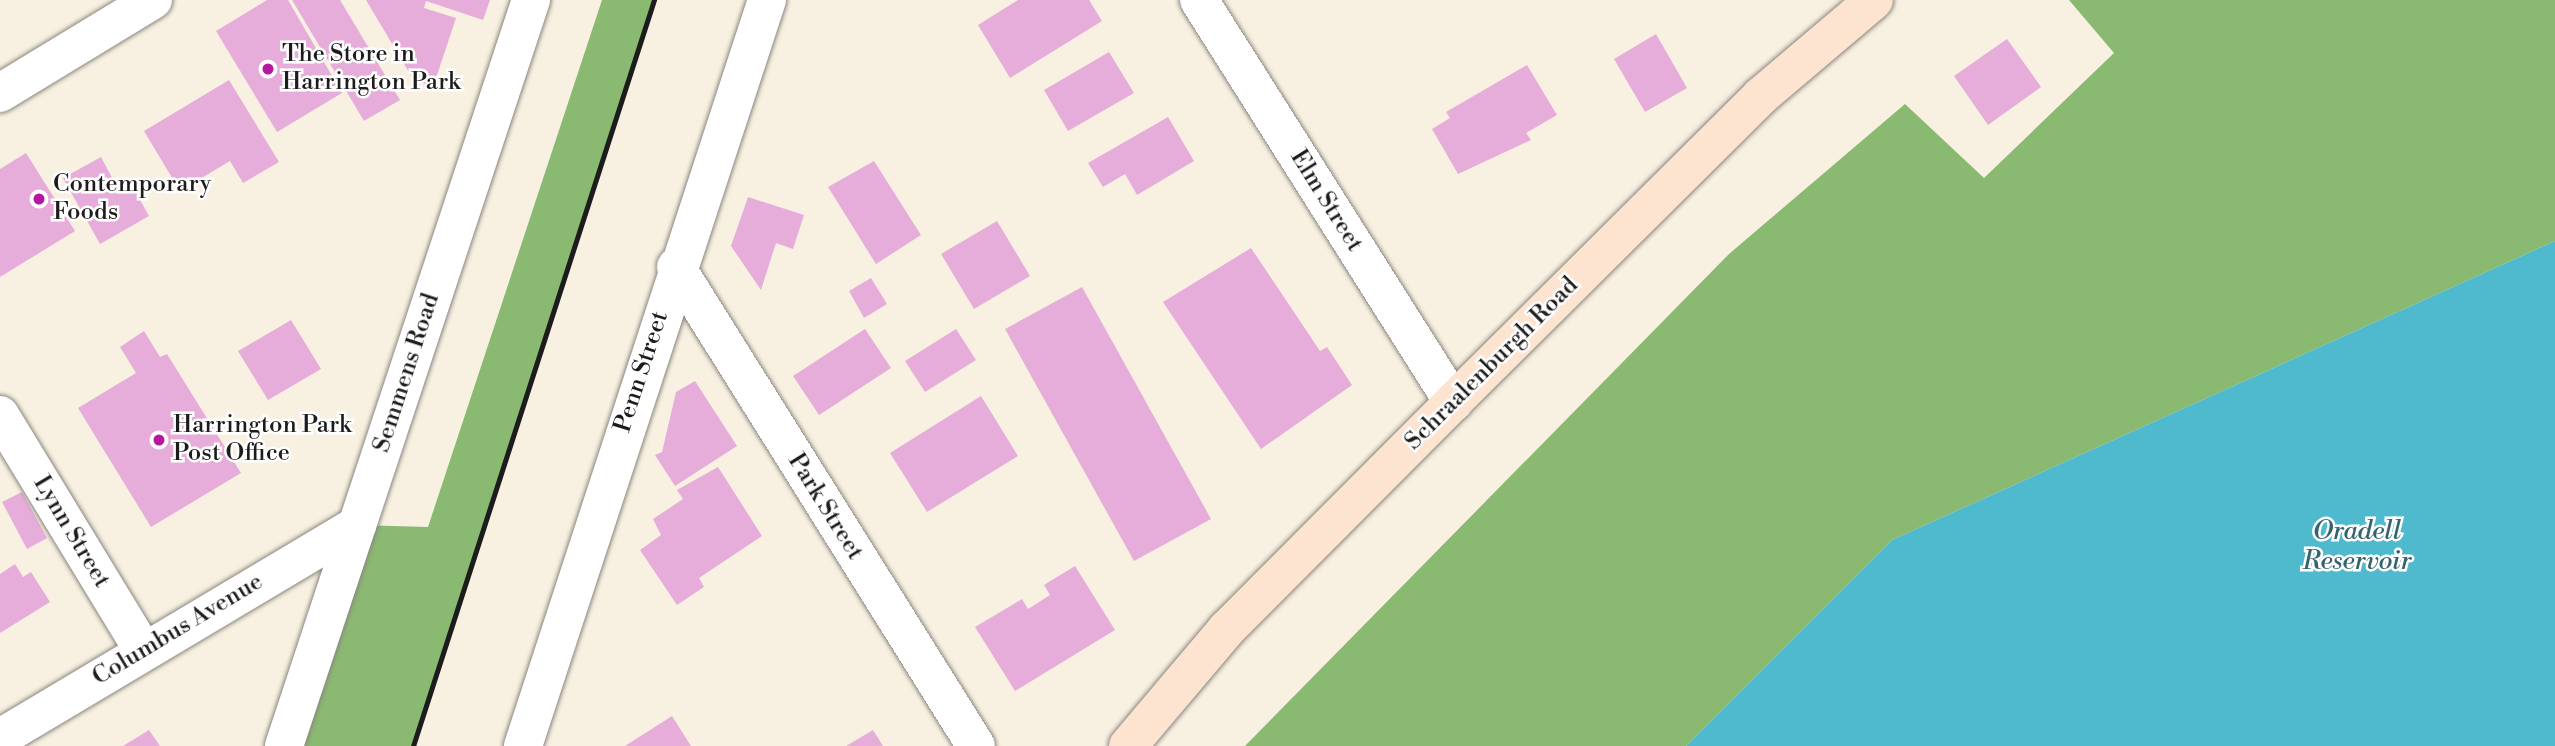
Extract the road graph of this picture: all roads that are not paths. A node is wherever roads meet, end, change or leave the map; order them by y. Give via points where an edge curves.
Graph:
1 (153, 0) edge
2 (531, 0) edge
3 (767, 0) edge
4 (1199, 0) edge
5 (1874, 0) edge
6 (0, 93) edge
7 (676, 267) junction
8 (1453, 402) junction
9 (0, 415) edge
10 (357, 524) junction
11 (143, 650) junction
12 (0, 738) edge
13 (284, 746) edge
14 (523, 746) edge
15 (976, 746) edge
16 (1128, 746) edge

1 - 6 street
2 - 10 street, Semmens Road
3 - 7 street, Penn Street
4 - 8 street, Elm Street
5 - 8 main road, Schraalenburgh Road via 1761,96
7 - 14 street, Penn Street
7 - 15 street, Park Street
8 - 16 main road, Schraalenburgh Road via 1227,629
9 - 11 street, Lynn Street
10 - 11 street, Columbus Avenue
10 - 13 street, Semmens Road
11 - 12 street, Columbus Avenue

